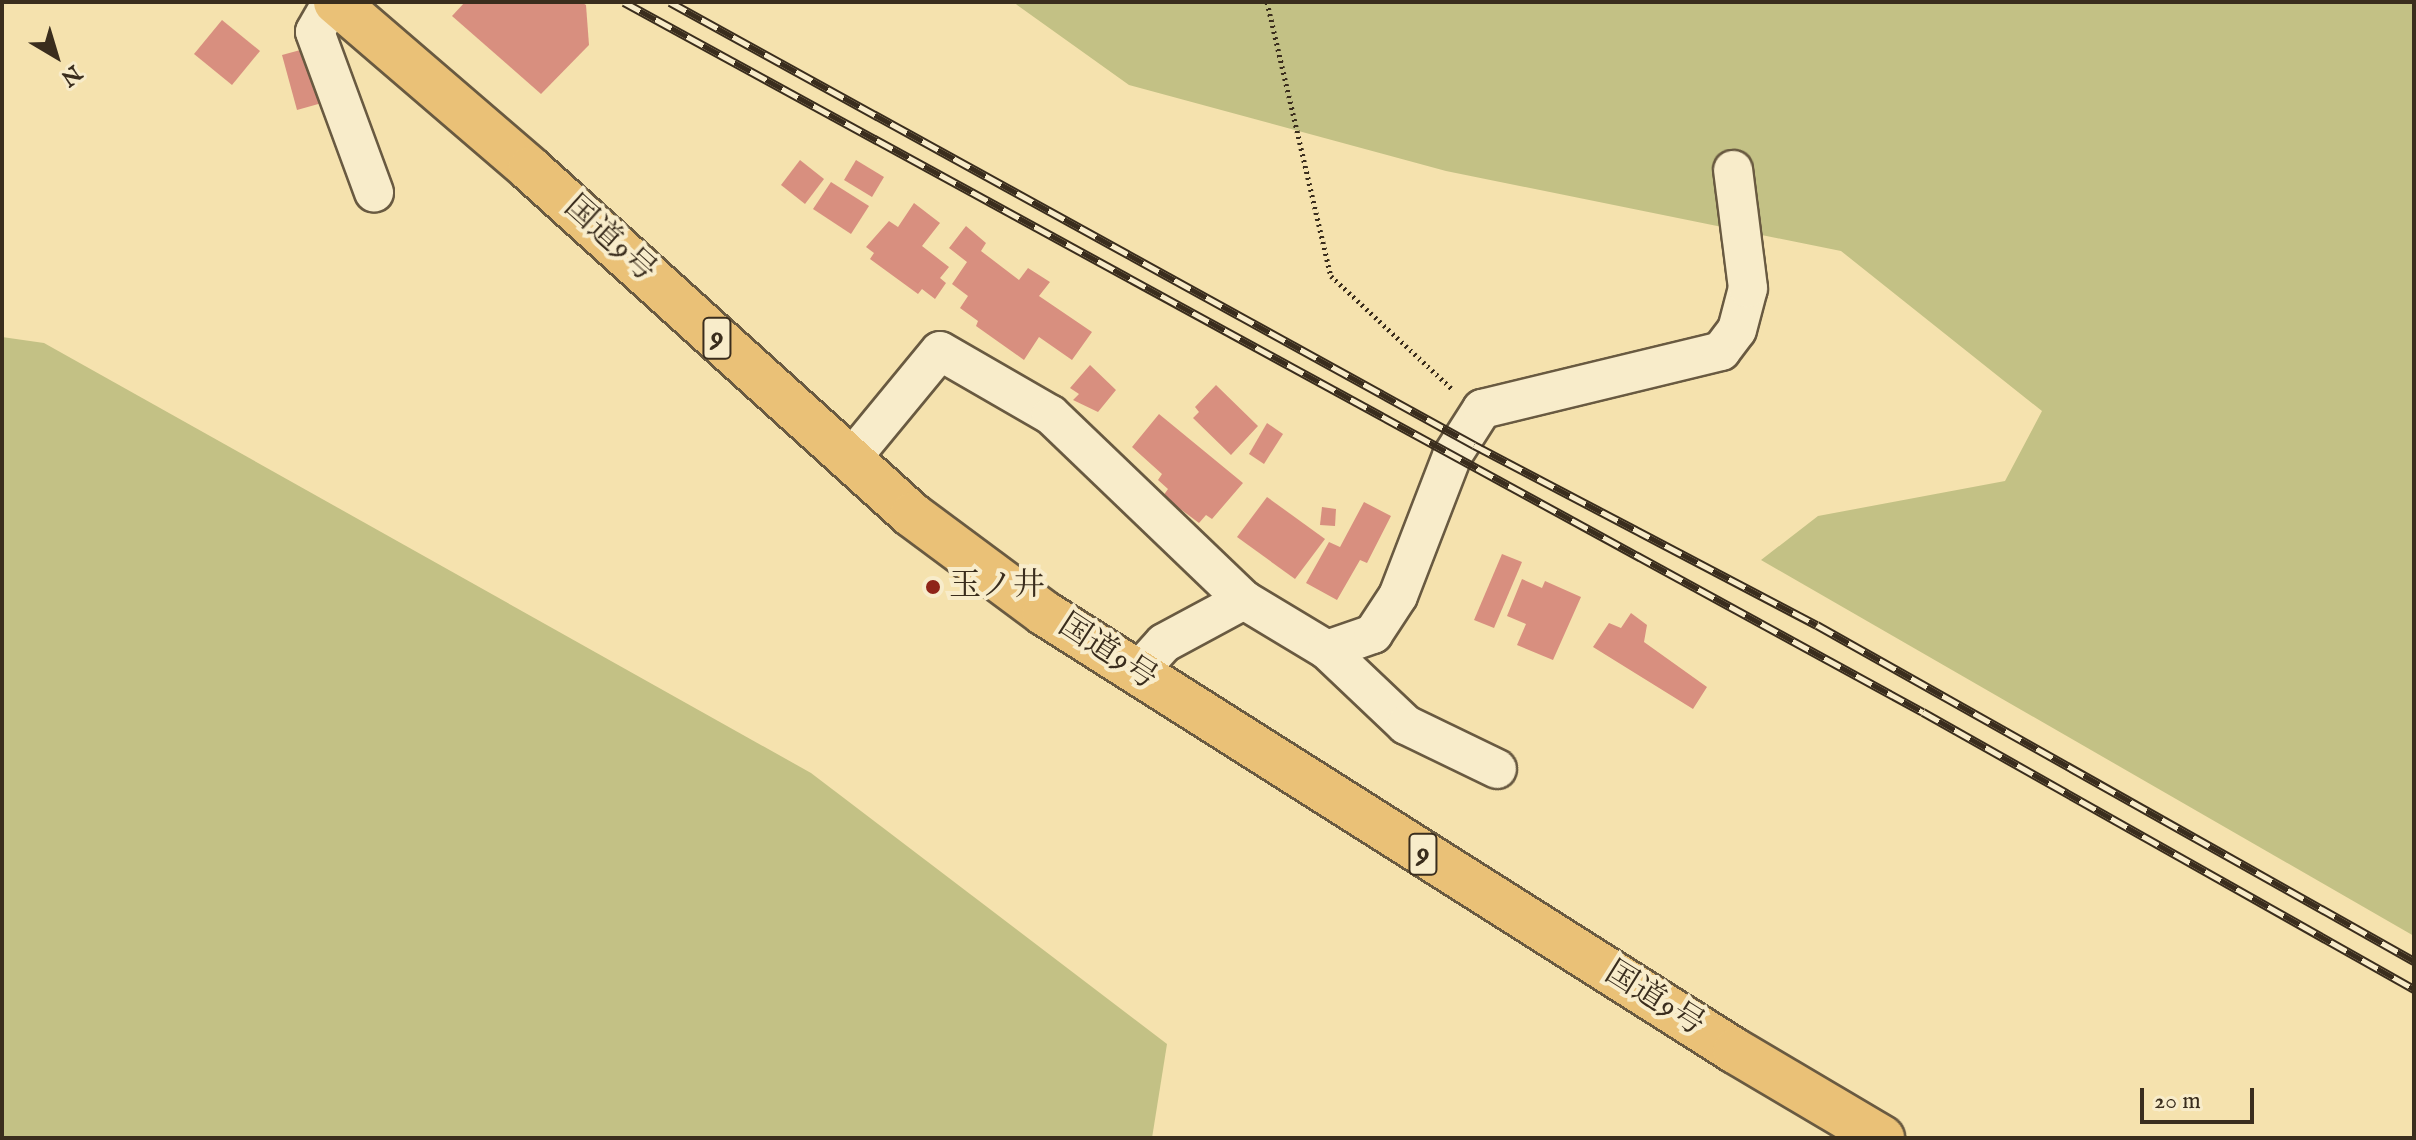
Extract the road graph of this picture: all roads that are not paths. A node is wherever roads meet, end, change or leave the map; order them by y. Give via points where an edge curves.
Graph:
1 (334, 2) edge
2 (1733, 170) dead end
3 (374, 192) dead end
4 (850, 460) junction
5 (1244, 600) junction
6 (1327, 650) junction
7 (1137, 673) junction
8 (1497, 769) dead end
9 (1882, 1138) edge

1 - 3 street via 315,32
1 - 4 highway, 国道9号 / 9 via 485,128
2 - 6 street via 1748,288 1737,330 1721,351 1482,409 1452,456 1390,608 1373,634
4 - 5 street via 940,351 1051,415
4 - 7 highway, 国道9号 / 9 via 912,515
5 - 6 street
5 - 7 street via 1164,643
6 - 8 street via 1406,725
7 - 9 highway, 国道9号 / 9

